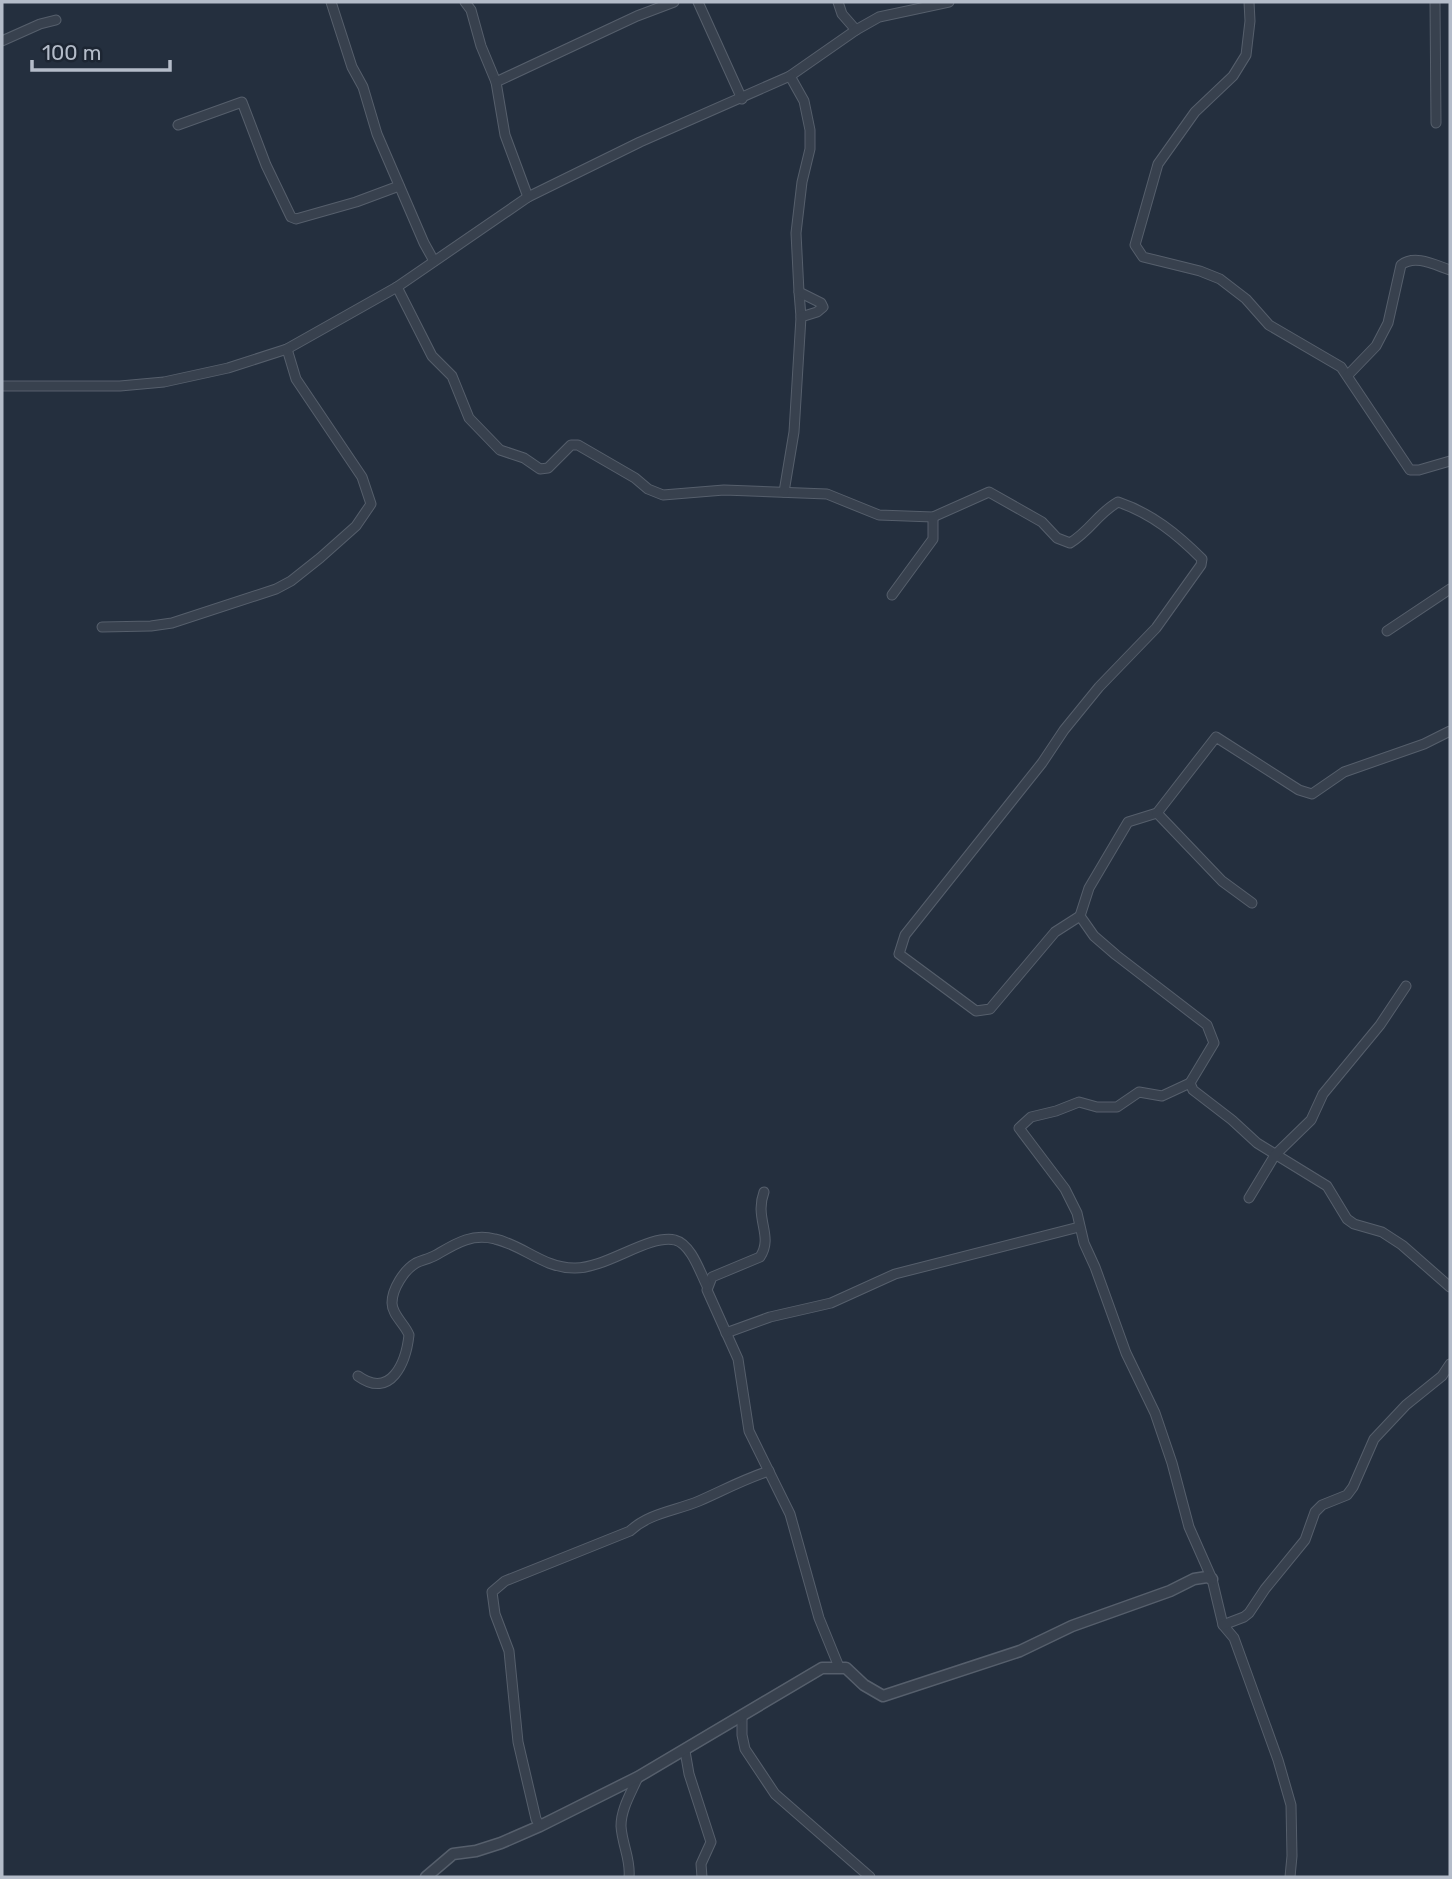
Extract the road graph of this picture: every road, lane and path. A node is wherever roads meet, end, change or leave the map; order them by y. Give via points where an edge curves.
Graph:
1 (331, 2) edge
2 (465, 2) edge
3 (674, 2) edge
4 (698, 2) edge
5 (838, 2) edge
6 (948, 2) edge
7 (1249, 2) edge
8 (1435, 2) edge
9 (56, 20) dead end
10 (856, 30) junction
11 (2, 41) edge
12 (790, 76) junction
13 (496, 82) junction
14 (742, 99) junction
15 (1436, 123) dead end
16 (178, 125) dead end
17 (399, 186) junction
18 (528, 197) junction
19 (434, 261) junction
20 (1450, 270) edge
21 (397, 287) junction
22 (799, 292) junction
23 (801, 317) junction
24 (286, 349) junction
25 (1348, 375) junction
26 (2, 386) edge
27 (1450, 461) edge
28 (784, 492) junction
29 (933, 517) junction
30 (1450, 589) edge
31 (892, 595) dead end
32 (102, 627) dead end
33 (1387, 631) dead end
34 (1450, 731) edge
35 (1157, 813) junction
36 (1252, 903) dead end
37 (1080, 916) junction
38 (1406, 986) dead end
39 (1190, 1083) junction
40 (1275, 1155) junction
41 (764, 1192) dead end
42 (1249, 1198) dead end
43 (1079, 1227) junction
44 (708, 1286) junction
45 (1450, 1287) edge
46 (726, 1334) junction
47 (1450, 1364) edge
48 (358, 1376) dead end
49 (769, 1471) junction
50 (1212, 1579) junction
51 (1223, 1625) junction
52 (839, 1667) junction
53 (742, 1716) junction
54 (685, 1751) junction
55 (638, 1777) junction
56 (541, 1826) junction
57 (426, 1877) edge
58 (629, 1877) edge
59 (702, 1877) edge
60 (870, 1877) edge
61 (1290, 1877) edge

1 - 17 street
2 - 13 street
3 - 13 street
4 - 14 street
5 - 10 street
6 - 10 street via 879,17
7 - 25 street via 1246,54 1233,76 1195,112 1158,164 1135,246 1143,257 1220,279 1269,325 1327,356
8 - 15 street
9 - 11 street
10 - 12 street
12 - 14 street
12 - 22 street via 804,100 810,130 796,233
13 - 18 street via 505,135
14 - 18 street
16 - 17 street via 242,103 291,217 296,219
17 - 19 street
18 - 19 street
19 - 21 street
20 - 25 street via 1410,259 1401,265 1388,323 1376,346
21 - 24 street
21 - 28 street via 432,356 452,376 469,418 500,450 540,469 548,468 571,444 578,445 663,495
22 - 23 street
22 - 23 street via 823,307
23 - 28 street via 794,432
24 - 26 street via 164,382
24 - 32 street via 296,379 362,477 371,504 365,514 306,570 276,589 172,623
25 - 27 street via 1410,470
28 - 29 street via 827,494 879,515
29 - 31 street via 933,538
29 - 37 street via 989,492 1070,543 1086,532 1102,511 1118,502 1169,529 1202,559 1156,628 1090,698 928,904 905,935 899,954 976,1011 990,1009 1055,932
30 - 33 street
34 - 35 street via 1344,772 1312,794 1216,737
35 - 36 street via 1223,881
35 - 37 street via 1128,822 1088,888
37 - 39 street via 1115,955 1207,1025 1214,1043
38 - 40 street via 1323,1094 1311,1120
39 - 40 street via 1211,1106
39 - 43 street via 1162,1096 1139,1092 1117,1107 1083,1101 1023,1121 1020,1131 1065,1189
40 - 42 street
40 - 45 street via 1327,1186 1347,1219 1402,1245
41 - 44 street via 761,1220 767,1239 760,1257 712,1277
43 - 46 street via 895,1274 831,1303 770,1317
43 - 50 street via 1135,1374 1155,1413 1189,1527
44 - 46 street
44 - 48 street via 687,1247 677,1240 655,1241 576,1269 552,1265 497,1239 462,1239 416,1263 395,1291 393,1309 409,1335 394,1376 381,1383
46 - 49 street via 738,1359 749,1431
47 - 51 street via 1374,1439 1347,1494 1315,1512 1305,1540 1249,1613
49 - 52 street via 790,1514 819,1618
49 - 56 street via 656,1514 630,1531 505,1581 492,1592 509,1651 518,1742
50 - 51 street
50 - 52 street via 1194,1579 1020,1651 883,1696
51 - 61 street via 1234,1638 1291,1805
52 - 53 street via 822,1668
53 - 54 street
53 - 60 street via 745,1749 775,1794
54 - 55 street
54 - 59 street via 711,1839 701,1864
55 - 56 street
55 - 58 street via 621,1827
56 - 57 street via 476,1851 453,1854

